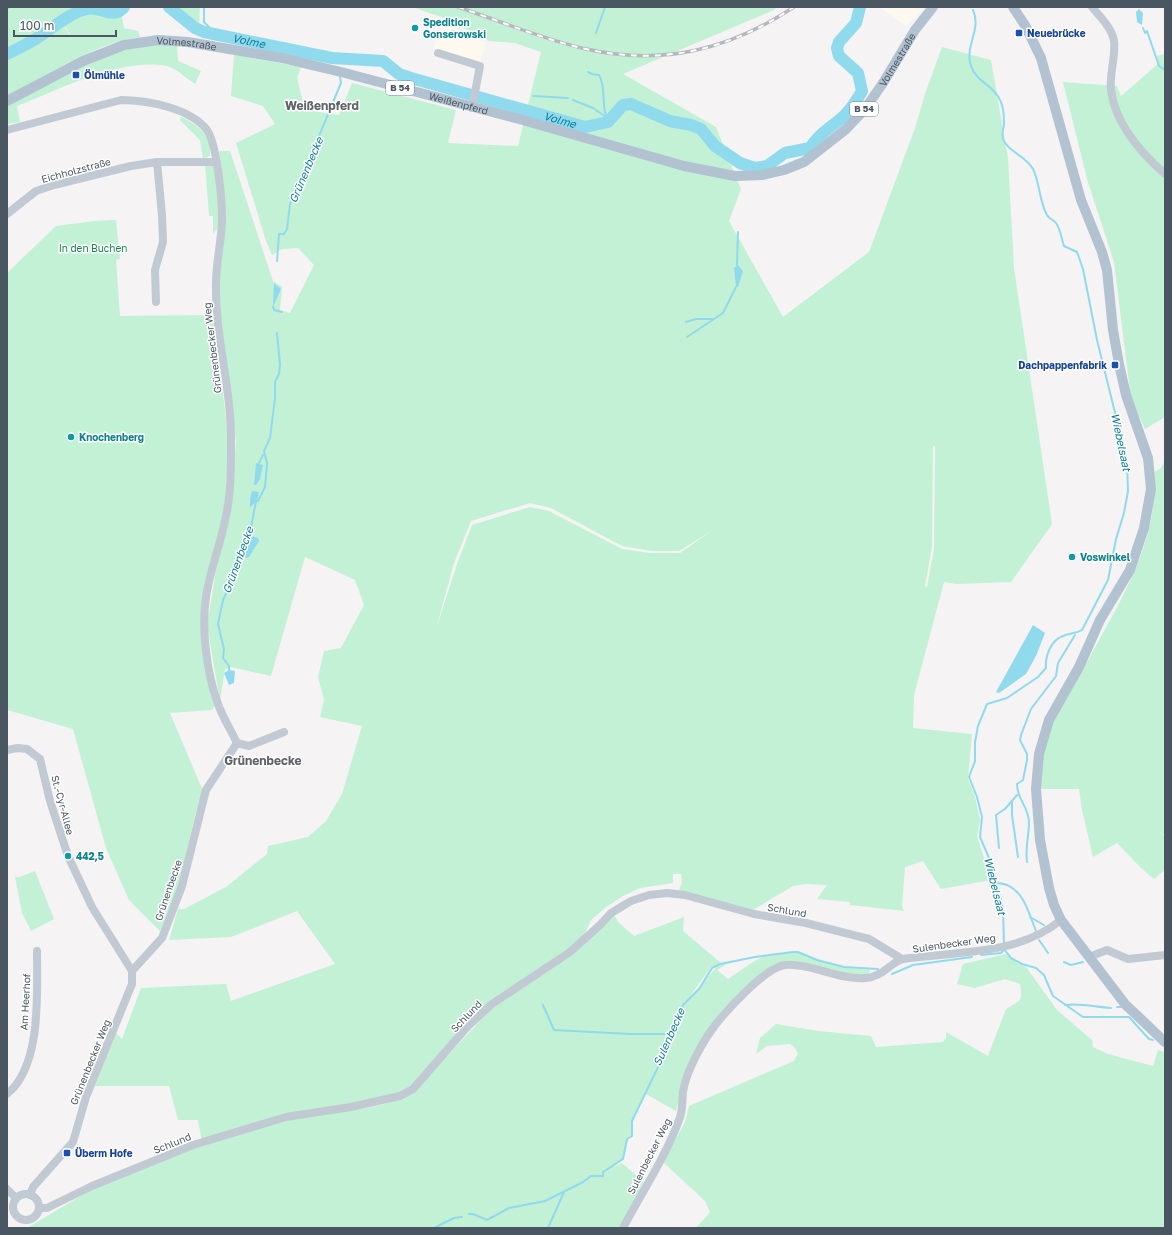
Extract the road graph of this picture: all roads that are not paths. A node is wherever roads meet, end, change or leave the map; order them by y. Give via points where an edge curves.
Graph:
1 (933, 7) edge
2 (1013, 7) edge
3 (1092, 7) edge
4 (438, 53) dead end
5 (282, 58) joint
6 (7, 101) edge
7 (473, 104) junction
8 (7, 130) edge
9 (157, 162) junction
10 (216, 162) junction
11 (1165, 174) edge
12 (735, 176) joint
13 (7, 214) edge
14 (156, 302) dead end
15 (284, 732) dead end
16 (237, 743) junction
17 (7, 750) edge
18 (1061, 920) junction
19 (37, 951) dead end
20 (1165, 955) edge
21 (1090, 957) junction
22 (902, 959) junction
23 (132, 971) junction
24 (1165, 1042) edge
25 (7, 1094) edge
26 (7, 1189) edge
27 (30, 1195) junction
28 (16, 1198) junction
29 (39, 1208) junction
30 (11, 1215) edge
31 (623, 1228) edge

1 - 12 main road, Volmestraße / B 54 via 915,30 874,96 845,130 804,162 763,175
2 - 18 main road via 1041,58 1081,200 1102,252 1107,270 1119,364 1126,395 1148,458 1151,489 1144,528 1130,570 1100,620 1079,667 1050,720 1039,754 1036,790 1040,840 1049,888
3 - 11 street via 1110,30 1114,40 1110,81 1122,127
4 - 7 street via 480,66
5 - 6 main road, Volmestraße / B 54 via 188,42 138,42 83,61
5 - 7 main road, Weißenpferd / B 54
7 - 12 main road, Weißenpferd / B 54 via 684,166
8 - 10 street, Grünenbecker Weg via 121,100 138,100 194,117 212,138
9 - 10 street, Eichholzstraße
9 - 13 street, Eichholzstraße via 123,168 36,191
9 - 14 street via 163,242 156,270
10 - 16 street, Grünenbecker Weg via 222,218 216,302 232,443 226,516 206,597 205,637 218,702
15 - 16 street via 249,746
16 - 23 street, Grünenbecke via 204,795 182,886 162,938
17 - 23 street, St.-Cyr-Allee via 27,750 40,759 50,801 68,856 92,907
18 - 21 main road
18 - 22 street, Sulenbecker Weg via 1044,932 1008,946
19 - 25 street, Am Heerhof via 36,1029 22,1073 14,1089
20 - 21 street via 1128,959 1107,950
21 - 24 main road via 1125,1004
22 - 29 street, Schlund via 869,939 855,935 754,914 685,895 649,895 631,901 611,913 570,952 492,1004 468,1026 413,1089 400,1096 286,1117 193,1145 92,1186 47,1208
22 - 31 street, Sulenbecker Weg via 881,974 868,978 853,978 784,965 774,968 743,994 715,1025 689,1071 675,1131
23 - 27 street, Grünenbecker Weg via 132,984 86,1097 73,1142 33,1187
26 - 28 street
27 - 28 street via 20,1195
27 - 29 street via 35,1198
28 - 30 street
29 - 30 street via 37,1214 28,1220

